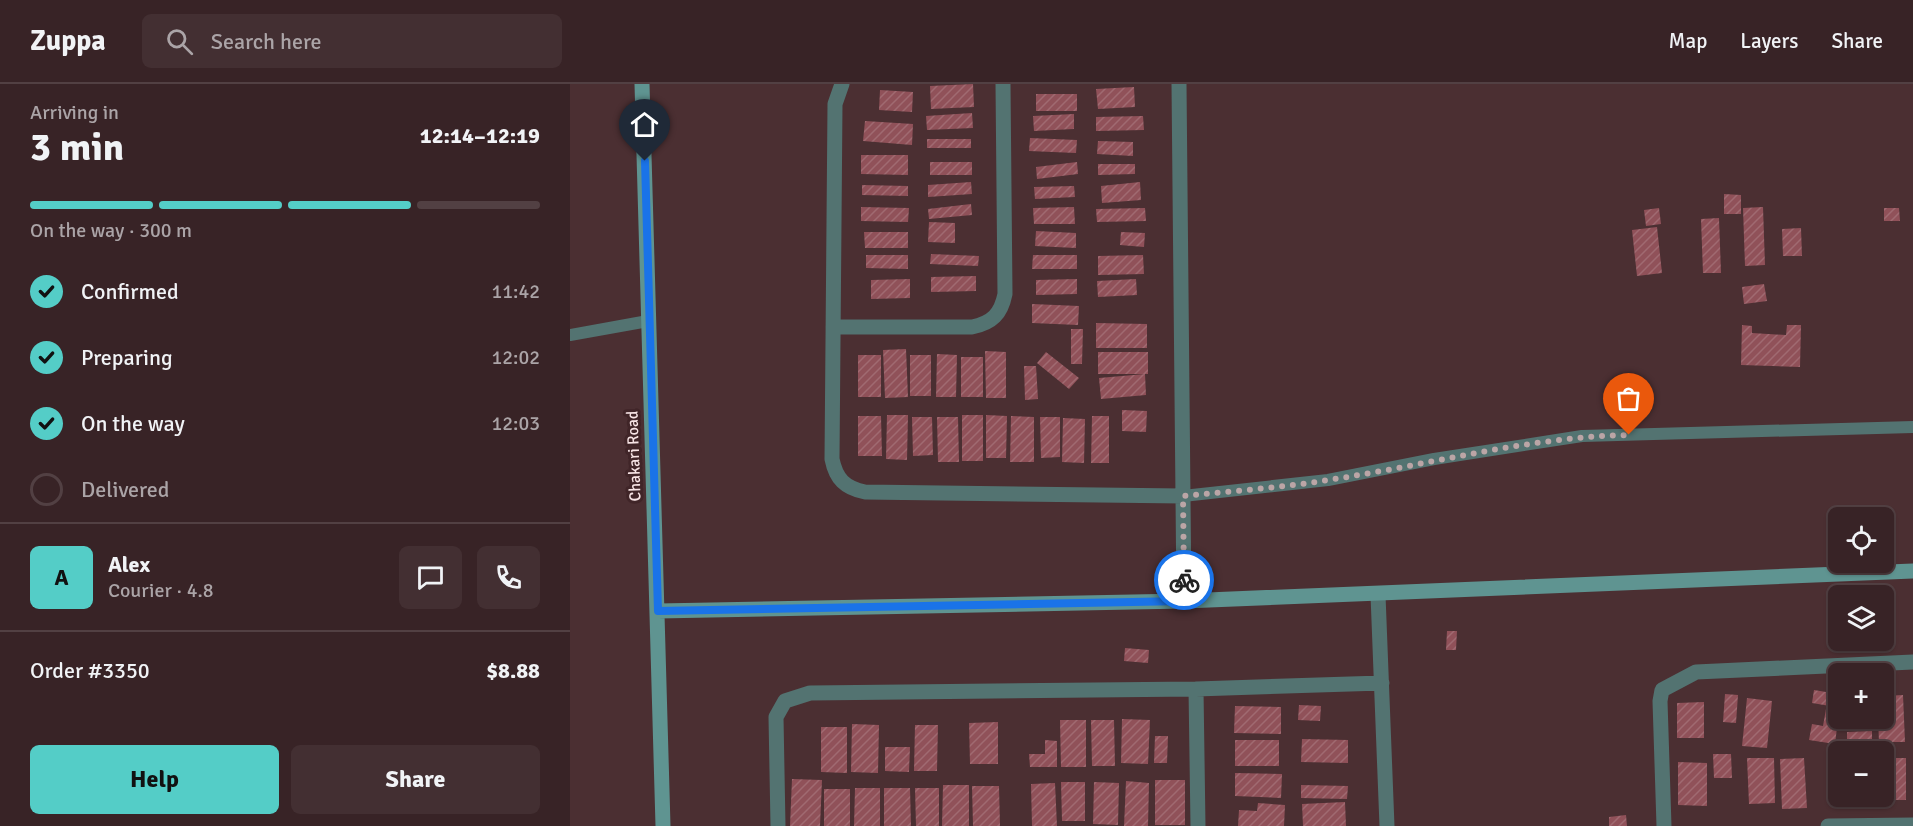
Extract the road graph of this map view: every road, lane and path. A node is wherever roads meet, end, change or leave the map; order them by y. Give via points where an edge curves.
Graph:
1 (642, 84) edge
2 (843, 84) edge
3 (1003, 84) edge
4 (1179, 84) edge
5 (648, 321) junction
6 (833, 327) junction
7 (570, 335) edge
8 (1913, 427) edge
9 (1183, 496) junction
10 (1913, 571) edge
11 (1378, 595) junction
12 (1184, 601) junction
13 (658, 611) junction
14 (1913, 662) edge
15 (1382, 683) junction
16 (1196, 689) junction
17 (1913, 825) edge
18 (663, 826) edge
19 (778, 826) edge
20 (1198, 826) edge
21 (1388, 826) edge
22 (1664, 826) edge
23 (1828, 826) edge

1 - 5 street, Chakari Road
2 - 6 street via 835,104
3 - 6 street via 1005,294 995,318 972,327
4 - 9 street
5 - 7 lane
5 - 13 street, Chakari Road
6 - 9 street via 832,459 838,477 853,490
8 - 9 lane via 1582,436 1328,480
9 - 12 street
10 - 11 street
11 - 12 street
11 - 15 street
12 - 13 street
13 - 18 street, Chakari Road
14 - 22 street via 1696,672 1677,680 1662,690 1660,701
15 - 16 street
15 - 21 street
16 - 19 street via 810,693 794,698 786,701 776,717
16 - 20 street
17 - 23 street

